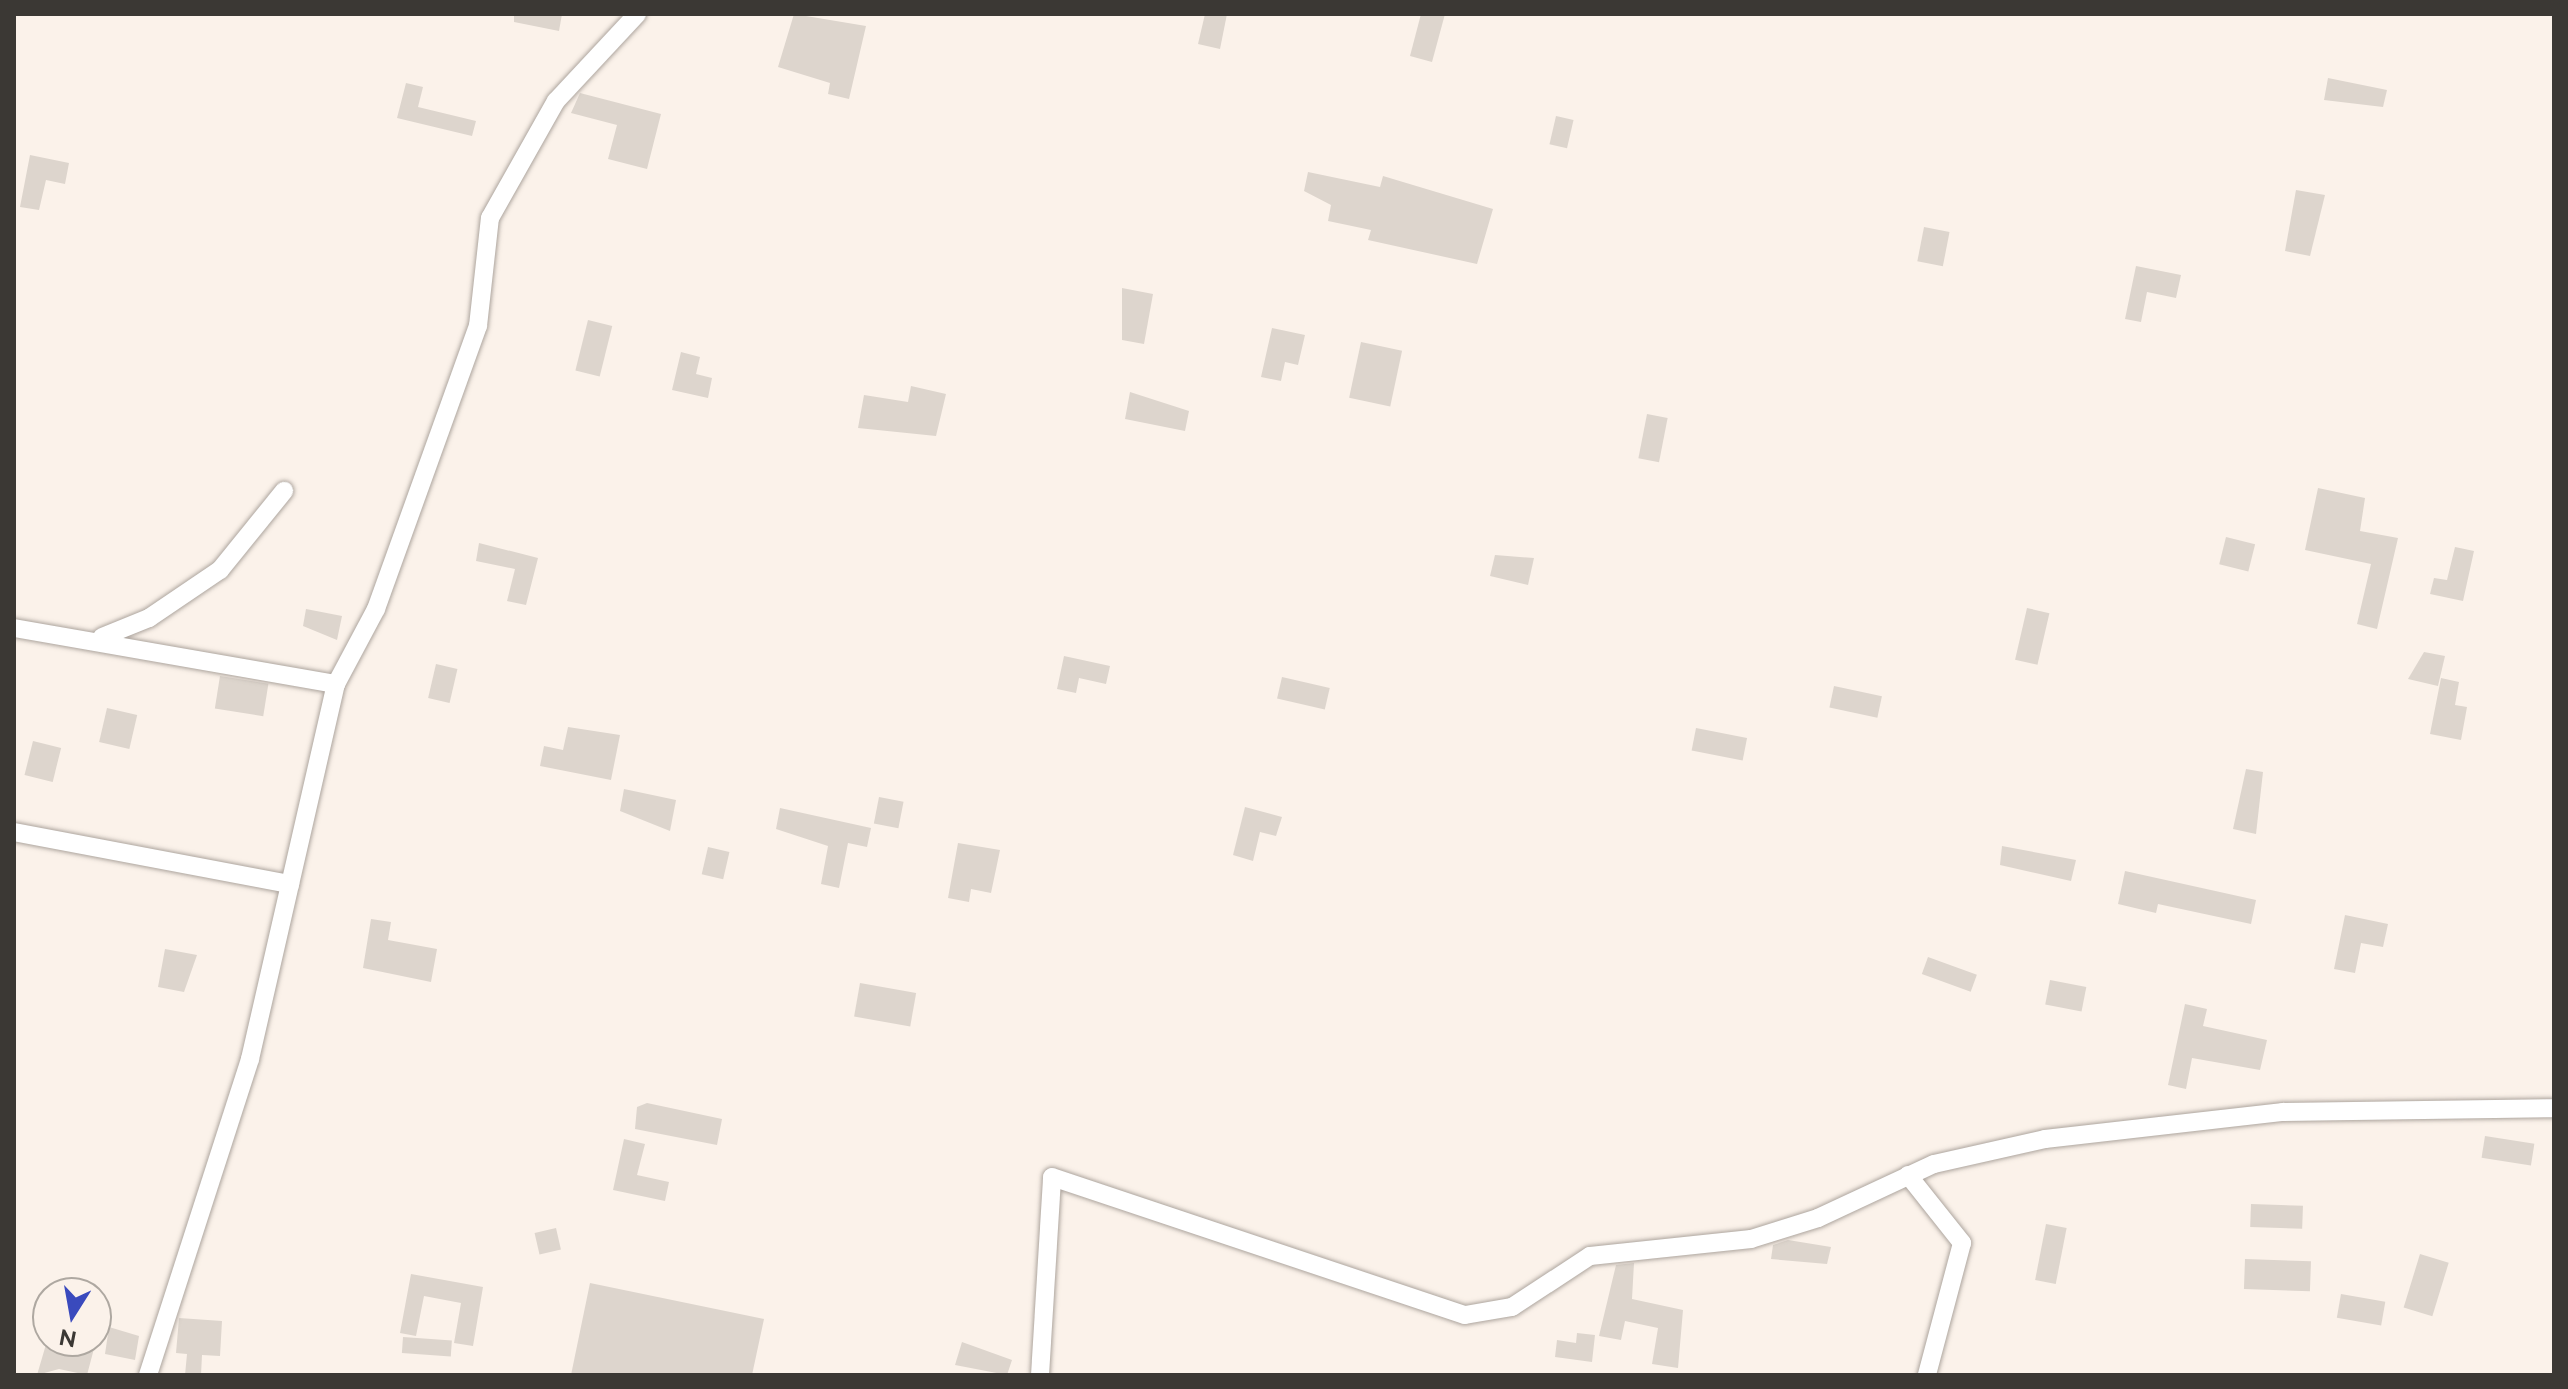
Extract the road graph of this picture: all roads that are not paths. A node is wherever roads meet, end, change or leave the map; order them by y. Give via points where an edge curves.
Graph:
1 (637, 14) edge
2 (284, 491) dead end
3 (14, 628) edge
4 (99, 638) junction
5 (336, 684) junction
6 (14, 832) edge
7 (290, 884) junction
8 (2554, 1108) edge
9 (1908, 1175) junction
10 (148, 1375) edge
11 (1040, 1375) edge
12 (1927, 1375) edge

1 - 5 street via 556,101 490,218 478,326 376,609
2 - 4 street via 220,570 149,618
3 - 4 street
4 - 5 street
5 - 7 street
6 - 7 street
7 - 10 street via 213,1187
8 - 9 street via 2234,1116 2045,1139
9 - 11 street via 1818,1218 1751,1239 1590,1256 1512,1307 1465,1315 1052,1177
9 - 12 street via 1962,1243

